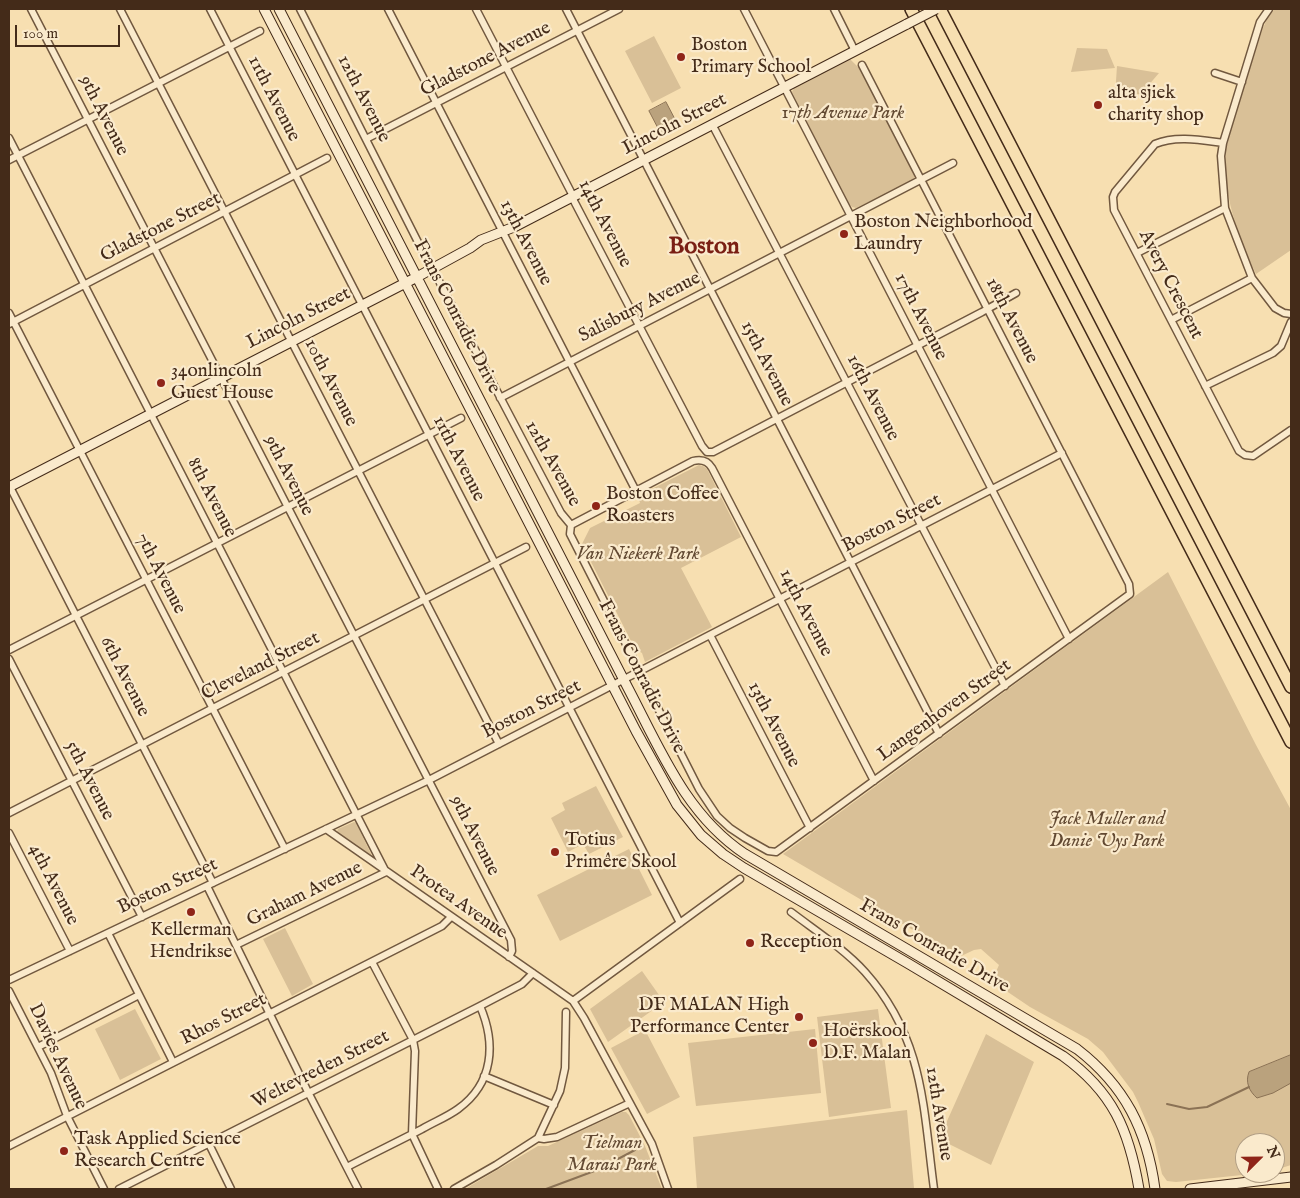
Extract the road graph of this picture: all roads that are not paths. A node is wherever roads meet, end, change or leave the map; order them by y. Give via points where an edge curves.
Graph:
1 (31, 9) edge
2 (120, 9) edge
3 (210, 9) edge
4 (264, 9) edge
5 (279, 9) edge
6 (301, 9) edge
7 (388, 9) edge
8 (476, 9) edge
9 (566, 9) edge
10 (619, 9) edge
11 (744, 9) edge
12 (834, 9) edge
13 (911, 9) edge
14 (938, 9) edge
15 (1269, 9) edge
16 (577, 30) junction
17 (260, 31) dead end
18 (229, 46) junction
19 (855, 51) junction
20 (862, 65) dead end
21 (506, 66) junction
22 (1215, 73) dead end
23 (1242, 82) junction
24 (158, 83) junction
25 (784, 88) junction
26 (436, 102) junction
27 (88, 118) junction
28 (712, 124) junction
29 (9, 138) edge
30 (366, 139) junction
31 (1222, 143) junction
32 (18, 155) junction
33 (327, 158) dead end
34 (9, 160) edge
35 (644, 160) junction
36 (954, 163) dead end
37 (295, 176) junction
38 (921, 180) junction
39 (573, 196) junction
40 (1225, 208) junction
41 (225, 212) junction
42 (852, 217) junction
43 (505, 231) junction
44 (154, 248) junction
45 (780, 252) junction
46 (1136, 253) junction
47 (426, 256) dead end
48 (417, 277) junction
49 (1252, 278) junction
50 (438, 281) dead end
51 (405, 283) junction
52 (84, 284) junction
53 (710, 289) junction
54 (1016, 293) dead end
55 (362, 305) junction
56 (988, 309) junction
57 (9, 313) edge
58 (1291, 314) edge
59 (1171, 320) junction
60 (1291, 322) edge
61 (11, 323) edge
62 (640, 326) junction
63 (291, 341) junction
64 (918, 345) junction
65 (569, 362) junction
66 (221, 378) junction
67 (847, 382) junction
68 (1205, 386) junction
69 (500, 398) junction
70 (150, 414) junction
71 (461, 418) dead end
72 (776, 418) junction
73 (1291, 430) edge
74 (428, 434) junction
75 (80, 450) junction
76 (1062, 453) junction
77 (358, 470) junction
78 (9, 486) edge
79 (992, 490) junction
80 (636, 491) junction
81 (287, 507) junction
82 (570, 525) junction
83 (922, 526) junction
84 (217, 543) junction
85 (526, 547) dead end
86 (851, 562) junction
87 (495, 563) junction
88 (146, 580) junction
89 (1130, 591) joint
90 (781, 598) junction
91 (424, 600) junction
92 (76, 616) junction
93 (354, 635) junction
94 (710, 635) junction
95 (1069, 639) junction
96 (9, 650) edge
97 (9, 659) edge
98 (634, 660) dead end
99 (283, 672) junction
100 (624, 680) junction
101 (644, 681) dead end
102 (613, 685) junction
103 (1005, 686) junction
104 (1291, 687) edge
105 (570, 707) junction
106 (213, 708) junction
107 (939, 734) junction
108 (1291, 742) edge
109 (499, 744) junction
110 (142, 745) junction
111 (428, 780) junction
112 (72, 781) junction
113 (874, 781) junction
114 (9, 813) edge
115 (356, 814) junction
116 (810, 828) junction
117 (326, 829) junction
118 (9, 833) edge
119 (285, 849) junction
120 (386, 872) junction
121 (740, 879) dead end
122 (210, 884) junction
123 (791, 912) dead end
124 (142, 916) junction
125 (451, 917) junction
126 (680, 923) junction
127 (108, 933) junction
128 (236, 945) junction
129 (70, 951) junction
130 (509, 957) junction
131 (372, 962) junction
132 (533, 973) junction
133 (9, 980) edge
134 (9, 990) edge
135 (139, 995) junction
136 (573, 1001) junction
137 (480, 1006) junction
138 (566, 1012) dead end
139 (270, 1014) junction
140 (413, 1040) junction
141 (38, 1047) junction
142 (173, 1062) junction
143 (484, 1076) junction
144 (309, 1094) junction
145 (630, 1103) junction
146 (554, 1105) junction
147 (67, 1116) junction
148 (412, 1134) junction
149 (538, 1138) junction
150 (209, 1144) junction
151 (9, 1146) edge
152 (346, 1167) junction
153 (1237, 1183) edge
154 (104, 1189) edge
155 (119, 1189) edge
156 (231, 1189) edge
157 (358, 1189) edge
158 (438, 1189) edge
159 (454, 1189) edge
160 (668, 1189) edge
161 (934, 1189) edge
162 (1139, 1189) edge
163 (1155, 1189) edge
164 (1190, 1189) edge

1 - 27 street, 9th Avenue
2 - 24 street, 10th Avenue
3 - 18 street, 11th Avenue
4 - 51 main road, Frans Conradie Drive
5 - 48 main road, Frans Conradie Drive
6 - 30 street, 12th Avenue
7 - 26 street, 13th Avenue
8 - 21 street, 14th Avenue
9 - 16 street, 15th Avenue
10 - 16 street, Gladstone Avenue
11 - 25 street, 17th Avenue
12 - 19 street
13 - 108 highway
14 - 19 main road, Lincoln Street, bridge
14 - 104 highway
15 - 23 street via 1260,22
16 - 21 street, Gladstone Avenue
16 - 35 street, 15th Avenue
17 - 18 street
18 - 24 street
18 - 37 street, 11th Avenue
19 - 25 main road, Lincoln Street
20 - 38 street, 18th Avenue
21 - 26 street, Gladstone Avenue
21 - 39 street, 14th Avenue
22 - 23 street
23 - 31 street
24 - 27 street
24 - 41 street, 10th Avenue
25 - 28 main road, Lincoln Street
25 - 42 street, 17th Avenue
26 - 30 street, Gladstone Avenue
26 - 43 street, 13th Avenue
27 - 32 street
27 - 44 street, 9th Avenue
28 - 35 main road, Lincoln Street
28 - 45 street, 16th Avenue
29 - 32 street, 8th Avenue
30 - 47 street, 12th Avenue
31 - 40 street
31 - 46 street, Avery Crescent via 1179,139 1161,141 1115,192 1114,210
32 - 34 street
32 - 52 street, 8th Avenue
33 - 37 street, Gladstone Street
35 - 39 main road, Lincoln Street
35 - 53 street, 15th Avenue
36 - 38 street, Salisbury Avenue
37 - 41 street, Gladstone Street
37 - 55 street, 11th Avenue
38 - 42 street, Salisbury Avenue
38 - 56 street, 18th Avenue
39 - 43 main road, Lincoln Street
39 - 62 street, 14th Avenue
40 - 46 street
40 - 49 street
41 - 44 street, Gladstone Street
41 - 63 street, 10th Avenue
42 - 45 street, Salisbury Avenue
42 - 64 street, 17th Avenue
43 - 48 main road, Lincoln Street via 477,242
43 - 65 street, 13th Avenue
44 - 52 street, Gladstone Street
44 - 66 street, 9th Avenue
45 - 53 street, Salisbury Avenue
45 - 67 street, 16th Avenue
46 - 59 street, Avery Crescent
48 - 51 main road, Lincoln Street
48 - 100 main road, Frans Conradie Drive
49 - 58 street via 1275,308
49 - 59 street
50 - 69 street, 12th Avenue
51 - 55 main road, Lincoln Street
51 - 102 main road, Frans Conradie Drive
52 - 61 street, Gladstone Street
52 - 70 street, 8th Avenue
53 - 62 street, Salisbury Avenue
53 - 72 street, 15th Avenue
54 - 56 street
55 - 63 main road, Lincoln Street
55 - 74 street, 11th Avenue
56 - 64 street
56 - 76 street, 18th Avenue
57 - 61 street, 7th Avenue
59 - 68 street, Avery Crescent
60 - 68 street via 1281,346 1273,353
61 - 75 street, 7th Avenue
62 - 65 street, Salisbury Avenue
62 - 72 street, 14th Avenue via 707,452 713,452
63 - 66 main road, Lincoln Street
63 - 77 street, 10th Avenue
64 - 67 street
64 - 79 street, 17th Avenue
65 - 69 street, Salisbury Avenue
65 - 80 street, 13th Avenue
66 - 70 main road, Lincoln Street
66 - 81 street, 9th Avenue
67 - 72 street
67 - 83 street, 16th Avenue
68 - 73 street, Avery Crescent via 1233,442 1245,455 1259,454
69 - 82 street, 12th Avenue via 560,513
70 - 75 main road, Lincoln Street
70 - 84 street, 8th Avenue
71 - 74 street
72 - 86 street, 15th Avenue
74 - 77 street
74 - 87 street, 11th Avenue
75 - 78 main road, Lincoln Street
75 - 88 street, 7th Avenue
76 - 79 street, Boston Street
76 - 89 street, 18th Avenue
77 - 81 street
77 - 91 street, 10th Avenue
78 - 92 street, 6th Avenue
79 - 83 street, Boston Street
79 - 95 street, 17th Avenue
80 - 82 street
80 - 90 street, 14th Avenue via 693,461 705,461 712,468
81 - 84 street
81 - 93 street, 9th Avenue
82 - 98 street, 12th Avenue via 570,534
83 - 86 street, Boston Street
83 - 103 street, 16th Avenue
84 - 88 street
84 - 99 street, 8th Avenue
85 - 87 street, Cleveland Street
86 - 90 street, Boston Street
86 - 107 street, 15th Avenue
87 - 91 street, Cleveland Street
87 - 105 street, 11th Avenue
88 - 92 street
88 - 106 street, 7th Avenue
89 - 95 street, Langenhoven Street via 1127,597
90 - 94 street, Boston Street
90 - 113 street, 14th Avenue
91 - 93 street, Cleveland Street
91 - 109 street, 10th Avenue
92 - 96 street
92 - 110 street, 6th Avenue
93 - 99 street, Cleveland Street
93 - 111 street, 9th Avenue
94 - 100 street, Boston Street
94 - 116 street, 13th Avenue
95 - 103 street, Langenhoven Street
97 - 112 street, 5th Avenue
99 - 106 street, Cleveland Street
99 - 115 street, 8th Avenue
100 - 102 street, Boston Street
100 - 163 main road, Frans Conradie Drive via 683,792 700,815 730,844 1091,1060 1118,1090 1143,1133
101 - 116 street, Langenhoven Street via 699,789 717,816 730,828 774,852
102 - 105 street, Boston Street
102 - 162 main road, Frans Conradie Drive via 668,791 701,835 744,868 1080,1068 1107,1097 1116,1112 1132,1154
103 - 107 street, Langenhoven Street
105 - 109 street, Boston Street
105 - 126 street, 11th Avenue
106 - 110 street, Cleveland Street
106 - 119 street, 7th Avenue
107 - 113 street, Langenhoven Street
109 - 111 street, Boston Street
110 - 112 street, Cleveland Street
110 - 122 street, 6th Avenue
111 - 115 street, Boston Street
111 - 130 street, 9th Avenue via 511,940
112 - 114 street, Cleveland Street
112 - 124 street, 5th Avenue
113 - 116 street, Langenhoven Street
115 - 117 street, Boston Street
115 - 120 street, 8th Avenue
117 - 119 street, Boston Street
117 - 120 street, Protea Avenue
118 - 129 street, 4th Avenue
119 - 122 street, Boston Street
120 - 125 street, Protea Avenue
120 - 128 street, Graham Avenue
121 - 126 street
122 - 124 street, Boston Street
122 - 128 street, 6th Avenue
123 - 161 street, 12th Avenue via 841,949 864,971 896,1015 912,1052 919,1081
124 - 127 street, Boston Street
125 - 130 street, Protea Avenue
125 - 131 street, Rhos Street via 442,926
126 - 136 street
127 - 129 street, Boston Street
127 - 135 street
128 - 139 street, 6th Avenue
129 - 133 street, Boston Street
130 - 132 street, Protea Avenue
131 - 139 street, Rhos Street
131 - 140 street
132 - 136 street, Protea Avenue
132 - 137 street, Weltevreden Street via 522,984
134 - 141 street, Davies Avenue
135 - 141 street
135 - 142 street
136 - 145 street
137 - 140 street, Weltevreden Street
137 - 143 street via 490,1044
138 - 146 street via 565,1068
139 - 142 street, Rhos Street
139 - 144 street, 6th Avenue
140 - 144 street, Weltevreden Street
140 - 148 street
141 - 147 street, Davies Avenue
142 - 147 street, Rhos Street
143 - 146 street
143 - 148 street via 476,1091 458,1109
144 - 150 street, Weltevreden Street
144 - 152 street, 6th Avenue
145 - 149 street via 557,1137
145 - 160 street via 652,1144
146 - 149 street
147 - 151 street, Rhos Street
147 - 154 street, Davies Avenue
148 - 152 street
148 - 158 street
149 - 159 street
150 - 155 street, Weltevreden Street
150 - 156 street
152 - 157 street, 6th Avenue
153 - 164 main road

